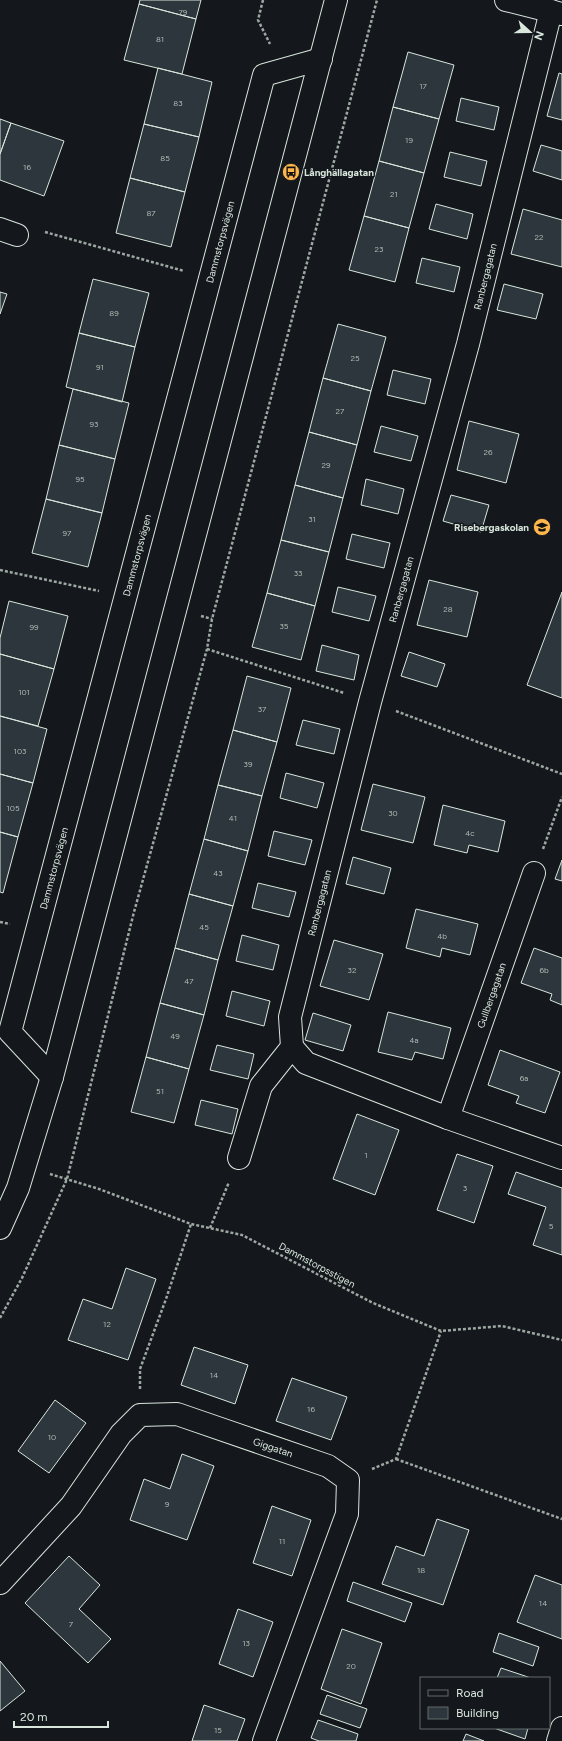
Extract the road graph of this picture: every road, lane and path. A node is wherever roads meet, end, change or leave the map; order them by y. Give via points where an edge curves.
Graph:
1 (263, 0) edge
2 (336, 0) edge
3 (377, 0) edge
4 (506, 0) edge
5 (557, 13) edge
6 (321, 59) junction
7 (282, 71) junction
8 (9, 232) edge
9 (210, 279) junction
10 (0, 570) edge
11 (125, 597) junction
12 (562, 797) edge
13 (534, 873) joint
14 (292, 1047) junction
15 (52, 1077) junction
16 (448, 1118) junction
17 (239, 1158) joint
18 (562, 1158) edge
19 (67, 1179) junction
20 (191, 1224) junction
21 (0, 1228) edge
22 (210, 1228) junction
23 (0, 1318) edge
24 (441, 1331) junction
25 (562, 1340) edge
26 (140, 1415) junction
27 (396, 1459) junction
28 (348, 1480) junction
29 (562, 1519) edge
30 (0, 1583) edge
31 (562, 1728) edge
32 (264, 1741) edge
33 (558, 1741) edge

1 - 7 path via 258,20
2 - 6 street
3 - 19 path via 212,619 207,649 134,912
4 - 5 street
5 - 14 street, Ranbergagatan via 370,702 290,1017
6 - 7 street, Dammstorpsvägen
6 - 15 street
7 - 9 street, Dammstorpsvägen via 264,75
8 - 9 path via 40,231
9 - 11 street, Dammstorpsvägen
10 - 11 path
11 - 15 street, Dammstorpsvägen via 10,1032
12 - 13 path
13 - 16 street, Gullbergagatan
14 - 16 street via 306,1063
14 - 17 street via 261,1086
15 - 21 street via 18,1188
16 - 18 street
17 - 22 path
19 - 20 path, Dammstorpsstigen
19 - 23 path via 22,1278
20 - 22 path, Dammstorpsstigen
20 - 26 path via 140,1369
22 - 24 path, Dammstorpsstigen via 242,1235 373,1303
24 - 25 path, Dammstorpsstigen via 502,1326
24 - 27 path
26 - 28 street, Giggatan via 177,1414 328,1466
26 - 30 street via 121,1434 71,1506
27 - 28 path
27 - 29 path
28 - 32 street via 347,1514
31 - 33 street

